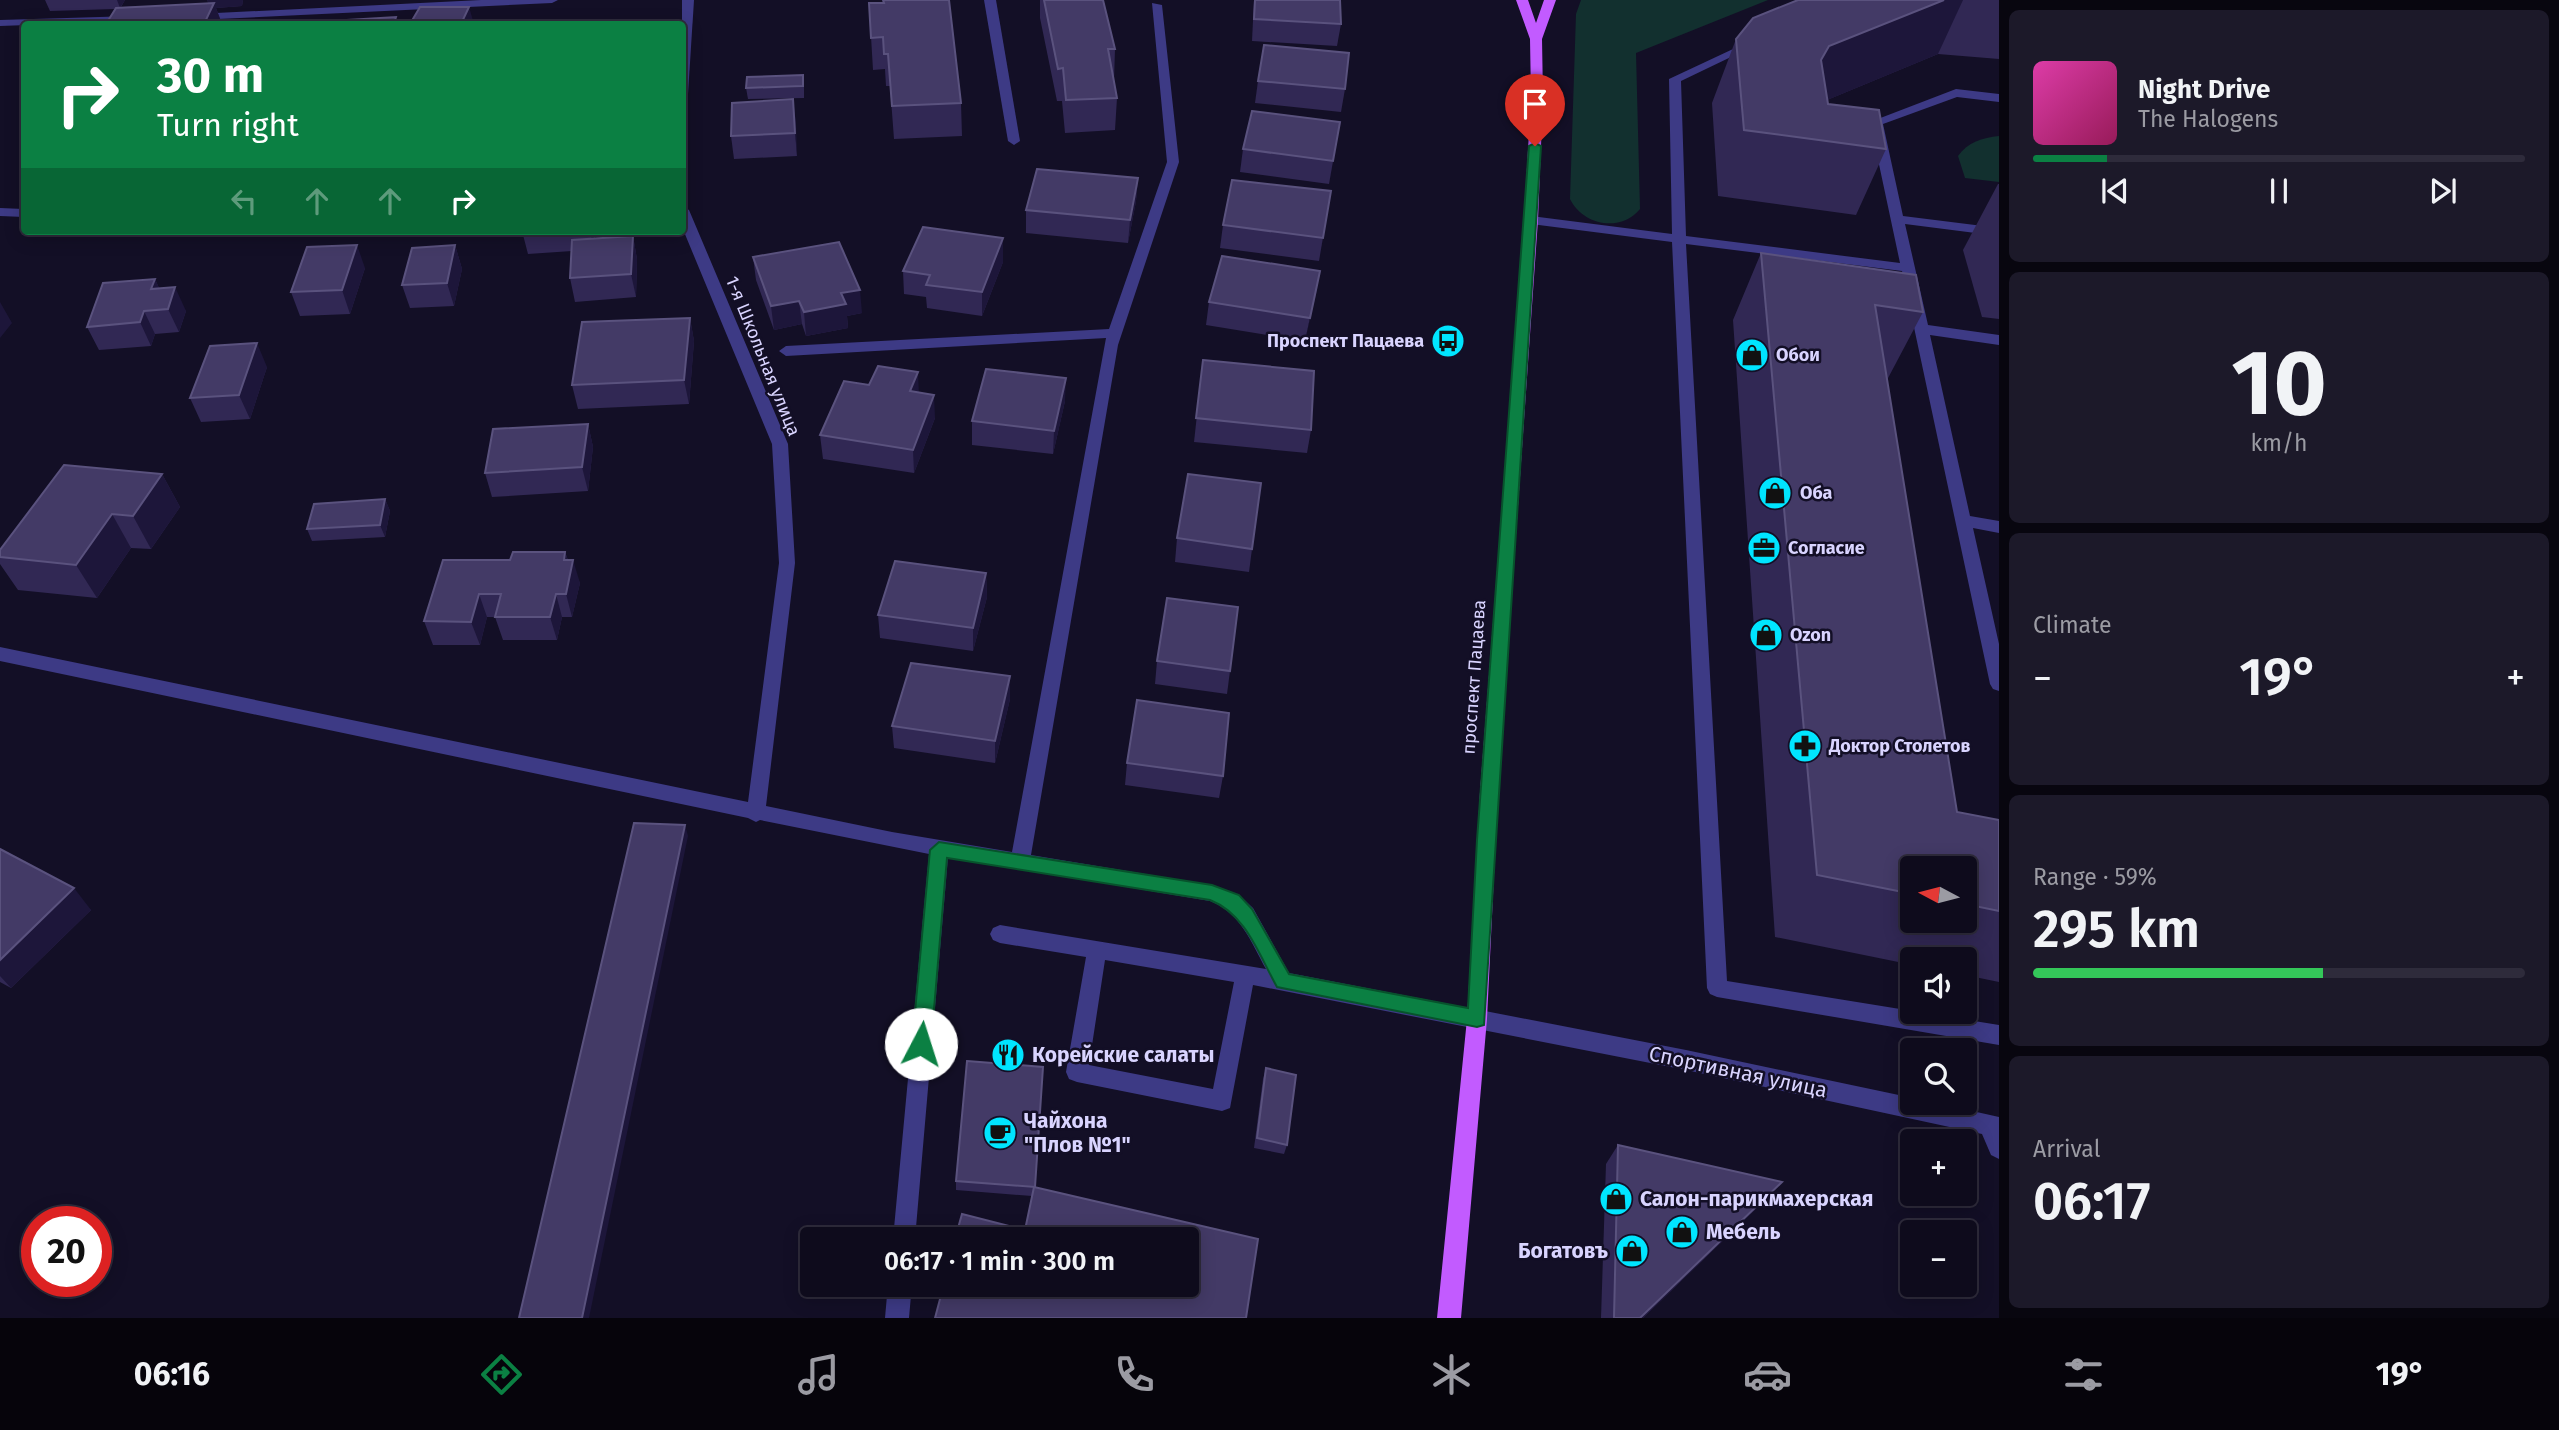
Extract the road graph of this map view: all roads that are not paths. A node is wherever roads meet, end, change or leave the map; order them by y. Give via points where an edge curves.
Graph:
1 (552, 0) edge
2 (688, 0) edge
3 (990, 0) edge
4 (1522, 0) edge
5 (1550, 1) edge
6 (1156, 5) dead end
7 (181, 17) edge
8 (153, 18) edge
9 (61, 21) edge
10 (21, 22) edge
11 (0, 23) edge
12 (686, 31) edge
13 (1536, 39) junction
14 (1759, 41) edge
15 (1999, 98) edge
16 (1014, 141) dead end
17 (0, 212) edge
18 (21, 214) edge
19 (1896, 219) junction
20 (686, 220) edge
21 (1531, 220) junction
22 (1999, 232) edge
23 (1679, 239) junction
24 (1907, 268) junction
25 (1922, 329) junction
26 (1114, 333) junction
27 (1999, 341) edge
28 (786, 351) dead end
29 (1964, 521) junction
30 (1999, 527) edge
31 (0, 654) edge
32 (1999, 684) edge
33 (756, 814) junction
34 (939, 850) junction
35 (1020, 862) junction
36 (1000, 934) dead end
37 (1097, 950) junction
38 (1245, 975) junction
39 (1283, 981) junction
40 (1477, 1019) junction
41 (1999, 1035) edge
42 (1995, 1126) edge
43 (1999, 1149) edge
44 (905, 1227) edge
45 (899, 1297) edge
46 (897, 1318) edge
47 (1449, 1318) edge

1 - 7 street
2 - 12 street
3 - 16 street
4 - 13 main road, проспект Пацаева
5 - 13 main road, проспект Пацаева
6 - 26 street via 1173,162
8 - 9 street
10 - 11 street
13 - 21 main road, проспект Пацаева
14 - 23 street via 1675,79
15 - 19 street via 1956,93 1876,122
17 - 18 street
19 - 22 street
19 - 24 street
20 - 33 street, 1-я Школьная улица via 780,444 787,563
21 - 23 street
21 - 40 main road, проспект Пацаева
23 - 24 street
23 - 41 street via 1717,988
24 - 25 street
25 - 27 street
25 - 29 street
26 - 28 street
26 - 35 street
29 - 30 street
29 - 32 street
31 - 33 street
33 - 34 street
34 - 35 street
34 - 44 street
35 - 39 street via 1212,893 1232,901 1246,914
36 - 37 street, Спортивная улица
37 - 38 street, Спортивная улица
37 - 38 street via 1077,1072 1223,1101
38 - 39 street, Спортивная улица
39 - 40 street, Спортивная улица
40 - 42 street, Спортивная улица
40 - 47 main road, проспект Пацаева
42 - 43 street
45 - 46 street

